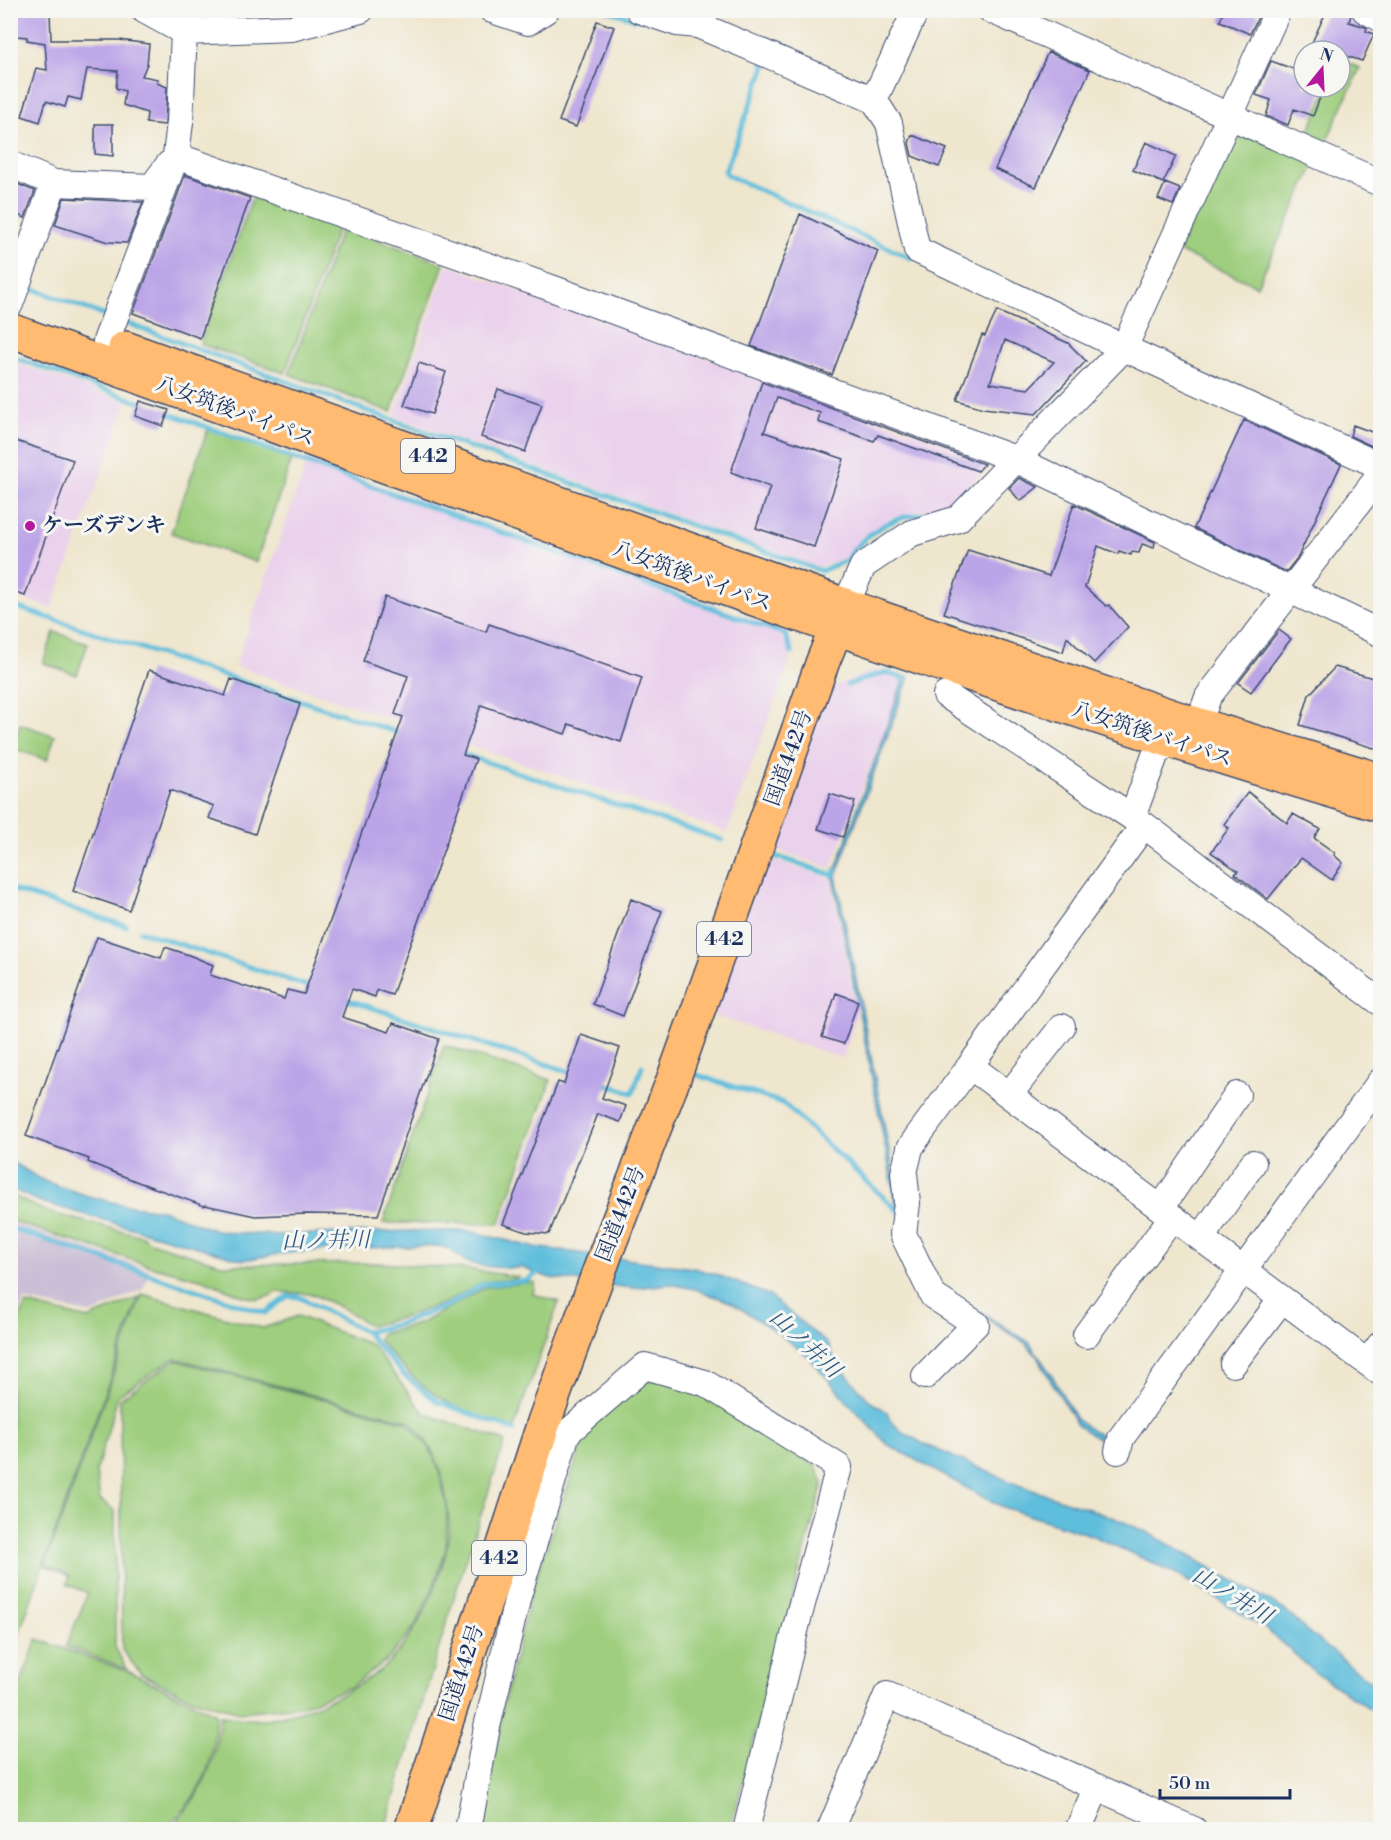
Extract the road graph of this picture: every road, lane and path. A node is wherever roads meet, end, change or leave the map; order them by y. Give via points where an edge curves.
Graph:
1 (144, 10) edge
2 (361, 10) edge
3 (492, 10) edge
4 (546, 10) edge
5 (639, 10) edge
6 (916, 10) edge
7 (991, 10) edge
8 (1278, 10) edge
9 (1365, 10) edge
10 (699, 18) edge
11 (1380, 18) edge
12 (183, 21) edge
13 (874, 100) junction
14 (1231, 117) junction
15 (176, 156) junction
16 (10, 164) edge
17 (54, 183) junction
18 (1380, 183) edge
19 (10, 305) edge
20 (10, 330) edge
21 (106, 342) junction
22 (1124, 348) junction
23 (1015, 459) junction
24 (1380, 466) edge
25 (1380, 475) edge
26 (1290, 591) junction
27 (841, 616) junction
28 (1380, 633) edge
29 (946, 695) dead end
30 (1183, 729) junction
31 (1380, 780) edge
32 (1380, 805) edge
33 (1138, 821) junction
34 (1380, 1002) edge
35 (1062, 1027) dead end
36 (970, 1066) junction
37 (1380, 1082) edge
38 (1009, 1095) junction
39 (1238, 1095) dead end
40 (1253, 1163) dead end
41 (1166, 1212) junction
42 (1201, 1238) junction
43 (1244, 1270) junction
44 (1282, 1299) junction
45 (1086, 1335) dead end
46 (1376, 1360) edge
47 (1233, 1364) dead end
48 (925, 1376) dead end
49 (555, 1428) junction
50 (1119, 1444) dead end
51 (447, 1717) junction
52 (1096, 1787) junction
53 (411, 1830) edge
54 (435, 1830) edge
55 (468, 1830) edge
56 (746, 1830) edge
57 (830, 1830) edge
58 (1078, 1830) edge
59 (1194, 1830) edge

1 - 12 street
2 - 12 street via 292,28
3 - 4 street via 528,22
5 - 10 street via 677,23
6 - 13 street
7 - 14 street
8 - 14 street
9 - 11 street
10 - 13 street
12 - 15 street
13 - 22 street via 889,123 917,250
14 - 18 street
14 - 22 street
15 - 17 street via 152,187
15 - 21 street
15 - 23 street via 554,289
16 - 17 street
17 - 19 street
19 - 21 highway, 八女筑後バイパス / 442
20 - 27 highway, 八女筑後バイパス / 442
21 - 27 highway, 八女筑後バイパス / 442
22 - 23 street
22 - 24 street
23 - 26 street
23 - 27 street via 958,519 912,533 863,566
25 - 26 street
26 - 28 street
26 - 30 street
27 - 30 highway, 八女筑後バイパス / 442
27 - 49 highway, 国道442号 / 442 via 672,1083 607,1250
29 - 33 street
30 - 31 highway, 八女筑後バイパス / 442
30 - 32 highway, 八女筑後バイパス / 442
30 - 33 street via 1156,753
33 - 34 street
33 - 36 street
35 - 38 street
36 - 38 street
36 - 48 street via 918,1136 904,1173 907,1203 903,1234 933,1296 976,1324
37 - 43 street
38 - 41 street
39 - 41 street
40 - 42 street
41 - 42 street
41 - 45 street
42 - 43 street
43 - 44 street
43 - 50 street
44 - 46 street
44 - 47 street
49 - 51 highway, 国道442号 / 442
49 - 55 street via 487,1727
49 - 56 street via 645,1366 705,1383 839,1467
51 - 53 highway, 国道442号 / 442
51 - 54 highway via 451,1765
52 - 57 street via 887,1695
52 - 58 street
52 - 59 street

